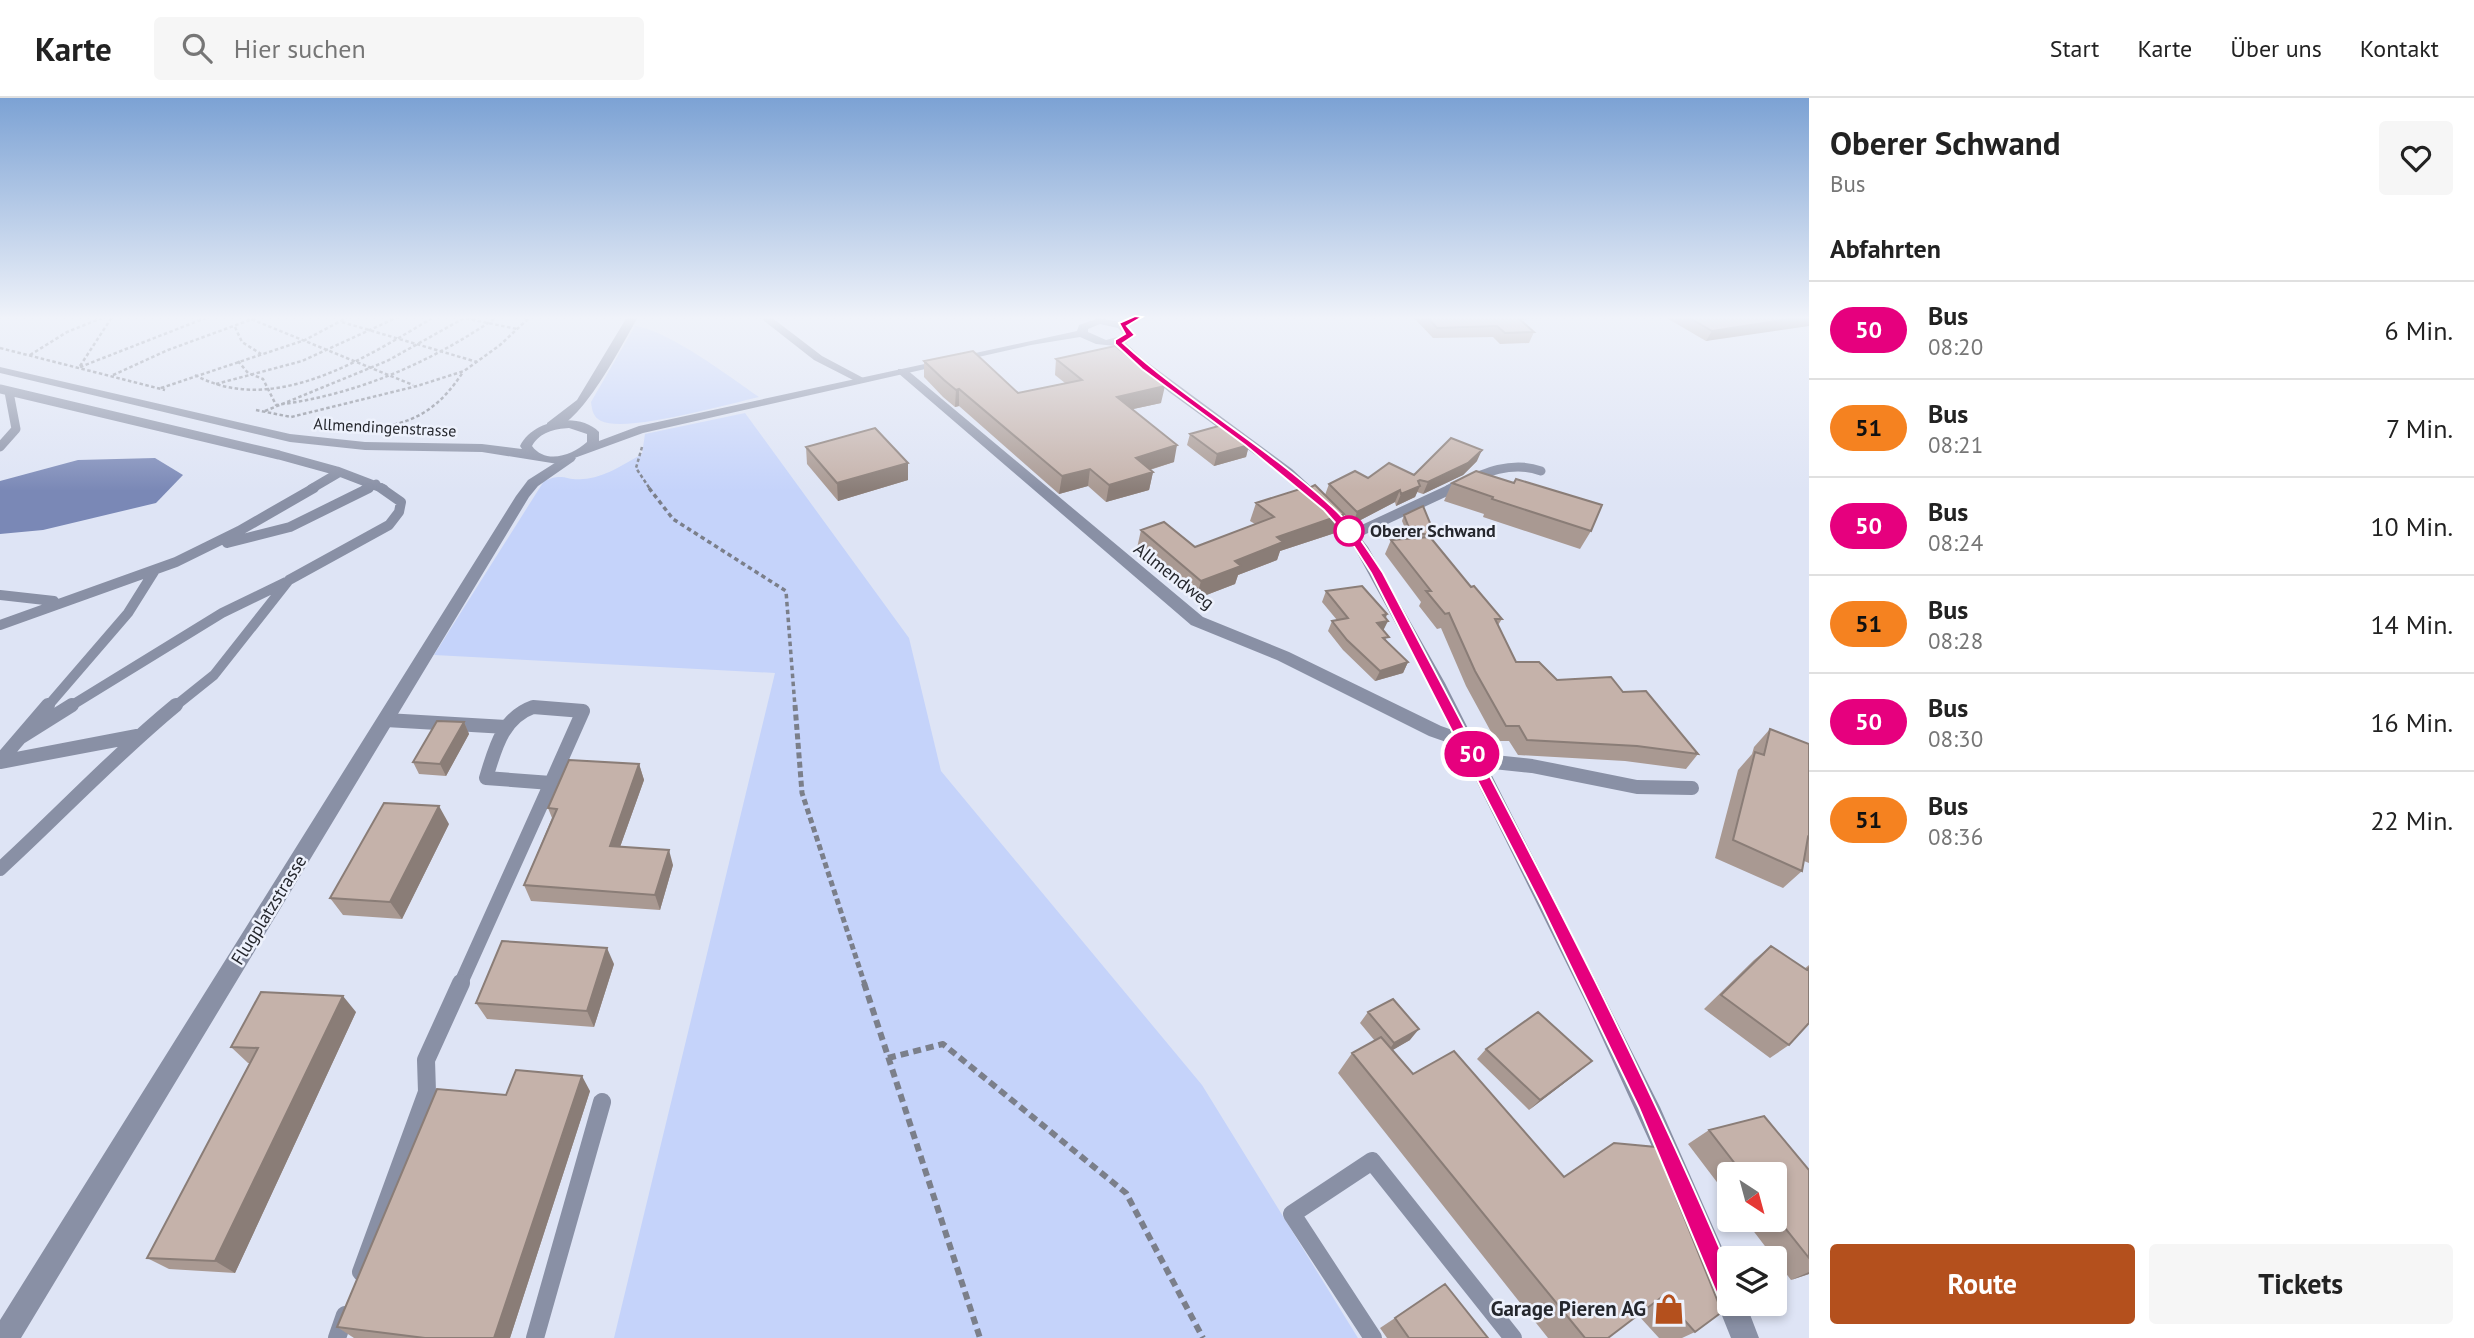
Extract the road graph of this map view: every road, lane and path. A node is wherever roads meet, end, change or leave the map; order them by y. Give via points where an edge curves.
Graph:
1 (21, 375) edge
2 (113, 375) edge
3 (195, 375) joint
4 (254, 375) joint
5 (311, 375) edge
6 (355, 375) edge
7 (385, 375) joint
8 (452, 375) edge
9 (462, 375) edge
10 (598, 375) edge
11 (851, 375) edge
12 (887, 375) edge
13 (907, 375) edge
14 (1156, 375) edge
15 (863, 381) junction
16 (212, 385) junction
17 (417, 386) junction
18 (160, 388) junction
19 (267, 390) junction
20 (171, 391) dead end
21 (2, 393) edge
22 (582, 402) junction
23 (276, 405) junction
24 (251, 410) dead end
25 (264, 412) junction
26 (291, 417) junction
27 (303, 419) dead end
28 (551, 426) junction
29 (377, 428) dead end
30 (588, 429) junction
31 (639, 430) junction
32 (531, 436) junction
33 (0, 447) edge
34 (482, 448) junction
35 (587, 450) junction
36 (532, 455) junction
37 (569, 458) junction
38 (1541, 471) dead end
39 (340, 472) junction
40 (533, 483) junction
41 (376, 484) junction
42 (1352, 535) junction
43 (206, 548) junction
44 (155, 570) junction
45 (289, 580) junction
46 (0, 595) edge
47 (58, 602) junction
48 (0, 625) edge
49 (386, 720) junction
50 (506, 727) junction
51 (138, 736) junction
52 (21, 737) junction
53 (1466, 742) junction
54 (1475, 760) junction
55 (0, 762) edge
56 (551, 783) junction
57 (1692, 788) dead end
58 (0, 869) edge
59 (888, 1058) junction
60 (601, 1102) dead end
61 (1717, 1268) edge
62 (1737, 1316) edge
63 (5, 1338) edge
64 (337, 1338) edge
65 (535, 1338) edge
66 (980, 1338) edge
67 (1203, 1338) edge
68 (1373, 1338) edge
69 (1513, 1338) edge
70 (1745, 1338) edge

1 - 34 street, Allmendingenstrasse via 290,438 389,448
2 - 18 path
3 - 16 path
3 - 18 path
4 - 16 path
4 - 19 path
5 - 19 path
6 - 23 path
7 - 17 path
7 - 23 path via 322,399
8 - 17 path
9 - 29 path via 435,409 408,422
10 - 22 street
11 - 15 street
12 - 15 street
13 - 53 street, Allmendweg via 1197,621
14 - 42 street via 1292,477
15 - 31 street
16 - 19 path
17 - 26 path
18 - 20 path
19 - 23 path
21 - 33 lane via 16,429
21 - 39 lane
22 - 28 street, Allmendingenstrasse
22 - 30 street
23 - 25 path
24 - 25 path
25 - 26 path
26 - 27 path
28 - 30 street
28 - 32 street, Allmendingenstrasse
30 - 31 street
30 - 35 street via 595,438
31 - 35 street
31 - 59 path via 644,440 636,468 666,512 786,591 802,793
32 - 34 street, Allmendingenstrasse
32 - 36 street, Flugplatzstrasse via 526,446
34 - 36 street, Allmendingenstrasse
35 - 37 street, Flugplatzstrasse
36 - 37 street, Allmendingenstrasse via 550,460
36 - 40 street, Flugplatzstrasse
37 - 40 street, Flugplatzstrasse
38 - 42 lane via 1530,467 1490,470
39 - 41 lane
39 - 43 lane
40 - 49 street, Flugplatzstrasse
41 - 43 lane via 290,527
41 - 45 lane via 398,496 400,514 390,525
42 - 53 street via 1387,590
43 - 44 lane
44 - 47 lane
44 - 52 lane via 128,613
45 - 51 lane via 214,675
45 - 52 lane via 222,613
46 - 47 lane
47 - 48 lane
49 - 50 lane
49 - 63 street, Flugplatzstrasse
50 - 56 lane via 486,778
50 - 56 lane via 532,707 583,711
51 - 55 lane
51 - 58 lane
52 - 55 lane
53 - 54 street
54 - 57 lane via 1637,787
54 - 61 street via 1645,1101
56 - 64 lane via 426,1060 426,1092
59 - 66 path
59 - 67 path via 943,1044 1126,1192
60 - 65 lane
62 - 70 street
68 - 69 lane via 1292,1214 1371,1161

